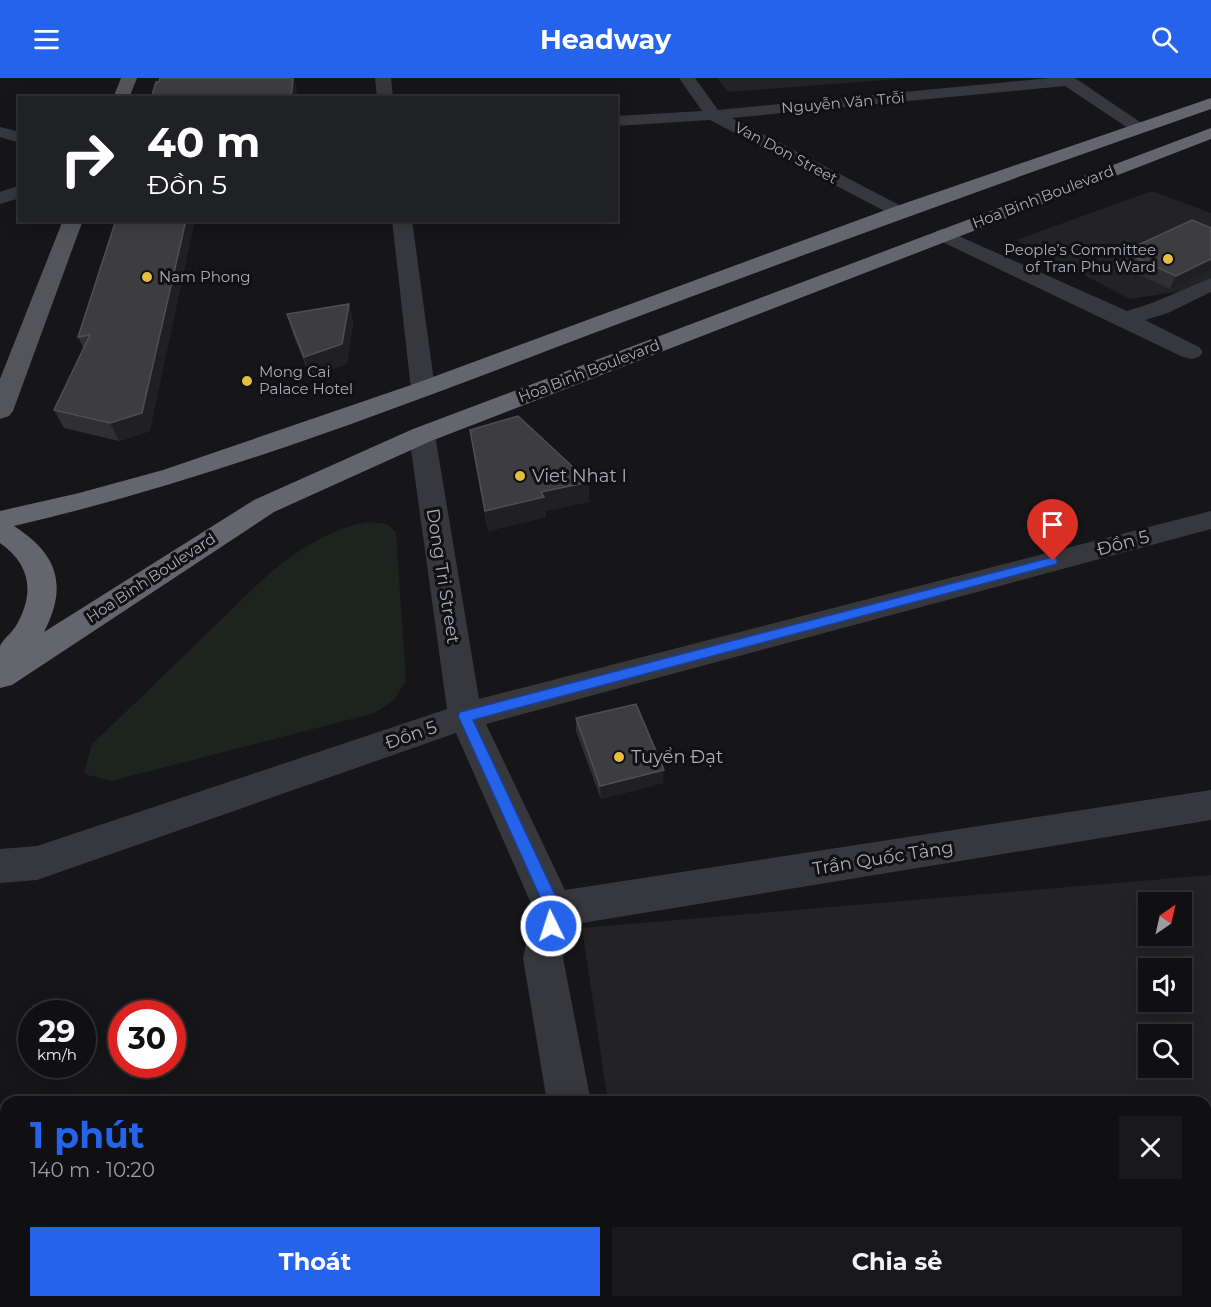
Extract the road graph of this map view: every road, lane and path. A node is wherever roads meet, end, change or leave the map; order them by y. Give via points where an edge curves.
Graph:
1 (129, 78) edge
2 (383, 78) edge
3 (687, 78) edge
4 (1066, 79) edge
5 (122, 96) edge
6 (386, 96) edge
7 (1211, 103) edge
8 (713, 115) junction
9 (618, 121) edge
10 (1136, 129) junction
11 (0, 132) edge
12 (1211, 133) edge
13 (18, 137) edge
14 (1174, 147) junction
15 (18, 192) edge
16 (0, 198) edge
17 (898, 212) junction
18 (72, 222) edge
19 (402, 222) edge
20 (943, 235) junction
21 (1211, 284) edge
22 (1125, 319) junction
23 (1191, 352) dead end
24 (423, 389) junction
25 (0, 411) edge
26 (422, 435) junction
27 (0, 520) edge
28 (1211, 520) edge
29 (0, 530) edge
30 (0, 669) edge
31 (0, 676) edge
32 (465, 716) junction
33 (1211, 805) edge
34 (0, 866) edge
35 (554, 910) junction
36 (568, 1096) edge

1 - 5 main road
2 - 6 street
3 - 8 street, Van Don Street
4 - 8 street, Nguyễn Văn Trỗi
4 - 10 street
7 - 10 highway, Hoa Binh Boulevard
8 - 9 street, Nguyễn Văn Trỗi
8 - 17 street, Van Don Street
10 - 14 highway
10 - 17 highway, Hoa Binh Boulevard
11 - 13 street
12 - 14 highway, Hoa Binh Boulevard
14 - 20 highway, Hoa Binh Boulevard
15 - 16 street
17 - 20 highway
17 - 24 highway, Hoa Binh Boulevard
18 - 25 main road
19 - 24 street
20 - 22 street
20 - 26 highway, Hoa Binh Boulevard
21 - 22 street via 1160,308
22 - 23 street
24 - 26 highway
24 - 27 highway, Hoa Binh Boulevard via 173,476
26 - 31 highway, Hoa Binh Boulevard via 264,506
26 - 32 street, Dong Tri Street
28 - 32 street, Đồn 5
29 - 30 highway via 34,556 44,583 39,614 18,649
32 - 34 street, Đồn 5 via 37,863
32 - 35 street, Dong Tri Street
33 - 35 street, Trần Quốc Tảng
35 - 36 street via 543,958

